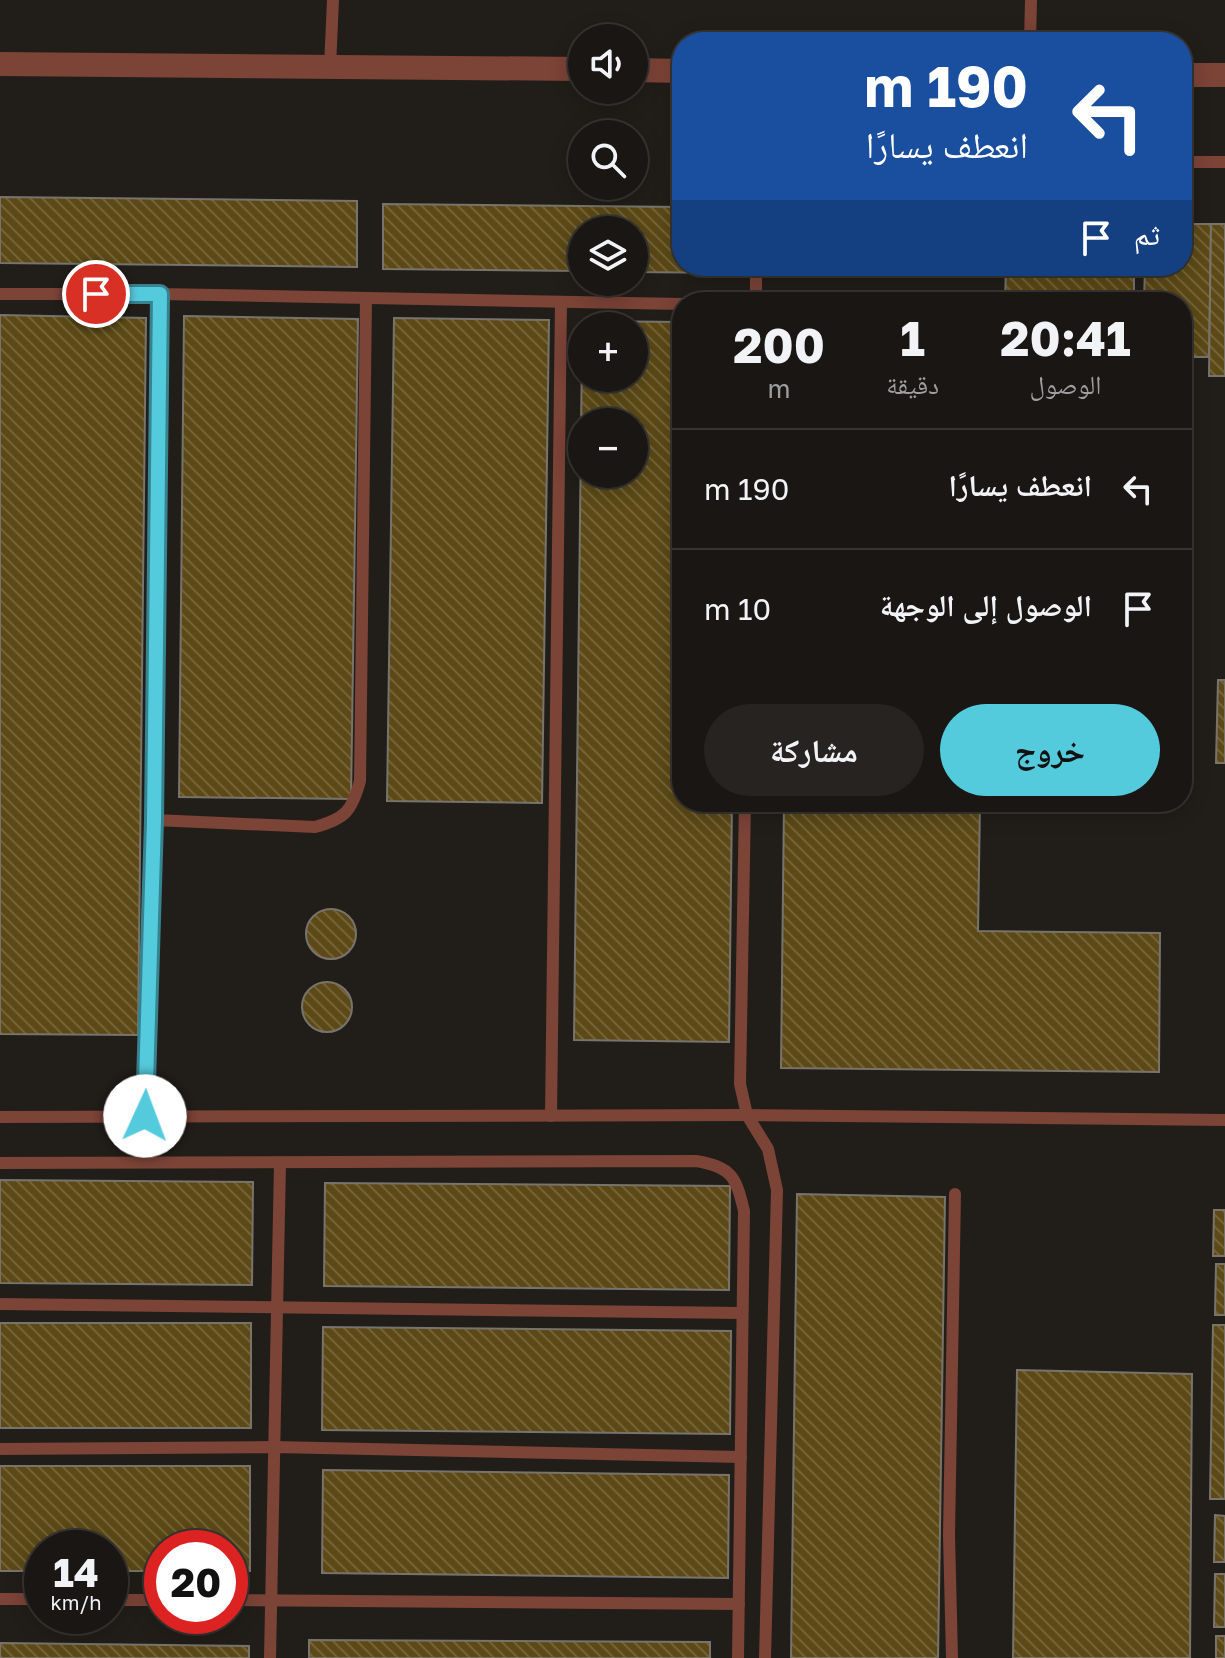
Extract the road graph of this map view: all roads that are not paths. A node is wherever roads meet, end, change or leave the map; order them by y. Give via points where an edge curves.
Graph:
1 (333, 0) edge
2 (1031, 0) edge
3 (1030, 32) edge
4 (0, 64) edge
5 (330, 67) junction
6 (568, 69) edge
7 (648, 70) edge
8 (672, 71) edge
9 (1192, 75) edge
10 (1225, 75) edge
11 (1192, 162) edge
12 (1225, 162) edge
13 (0, 294) edge
14 (160, 294) junction
15 (366, 298) junction
16 (561, 302) junction
17 (672, 304) edge
18 (745, 812) edge
19 (154, 820) junction
20 (747, 1115) junction
21 (145, 1116) junction
22 (551, 1116) junction
23 (0, 1117) edge
24 (1225, 1120) edge
25 (0, 1163) edge
26 (280, 1163) junction
27 (955, 1194) dead end
28 (0, 1304) edge
29 (277, 1308) junction
30 (742, 1313) junction
31 (274, 1447) junction
32 (0, 1449) edge
33 (741, 1457) junction
34 (0, 1599) edge
35 (24, 1599) edge
36 (248, 1600) edge
37 (271, 1601) junction
38 (739, 1604) junction
39 (270, 1658) edge
40 (738, 1658) edge
41 (765, 1658) edge
42 (952, 1658) edge

1 - 5 lane
2 - 3 lane
4 - 5 street
5 - 6 street
7 - 8 street
9 - 10 street
11 - 12 lane
13 - 14 lane
14 - 15 lane
14 - 19 lane
15 - 16 lane
15 - 19 lane via 360,781 354,804 336,821 315,827
16 - 17 lane
16 - 22 lane
18 - 20 lane via 739,1039
19 - 21 lane
20 - 22 lane
20 - 24 lane
20 - 41 lane via 768,1149 777,1190
21 - 22 lane
21 - 23 lane
25 - 26 lane
26 - 29 lane
26 - 30 lane via 720,1165 738,1184 744,1211
27 - 42 lane
28 - 29 lane
29 - 30 lane
29 - 31 lane
30 - 33 lane
31 - 32 lane
31 - 33 lane
31 - 37 lane
33 - 38 lane
34 - 35 lane
36 - 37 lane
37 - 38 lane
37 - 39 lane
38 - 40 lane

